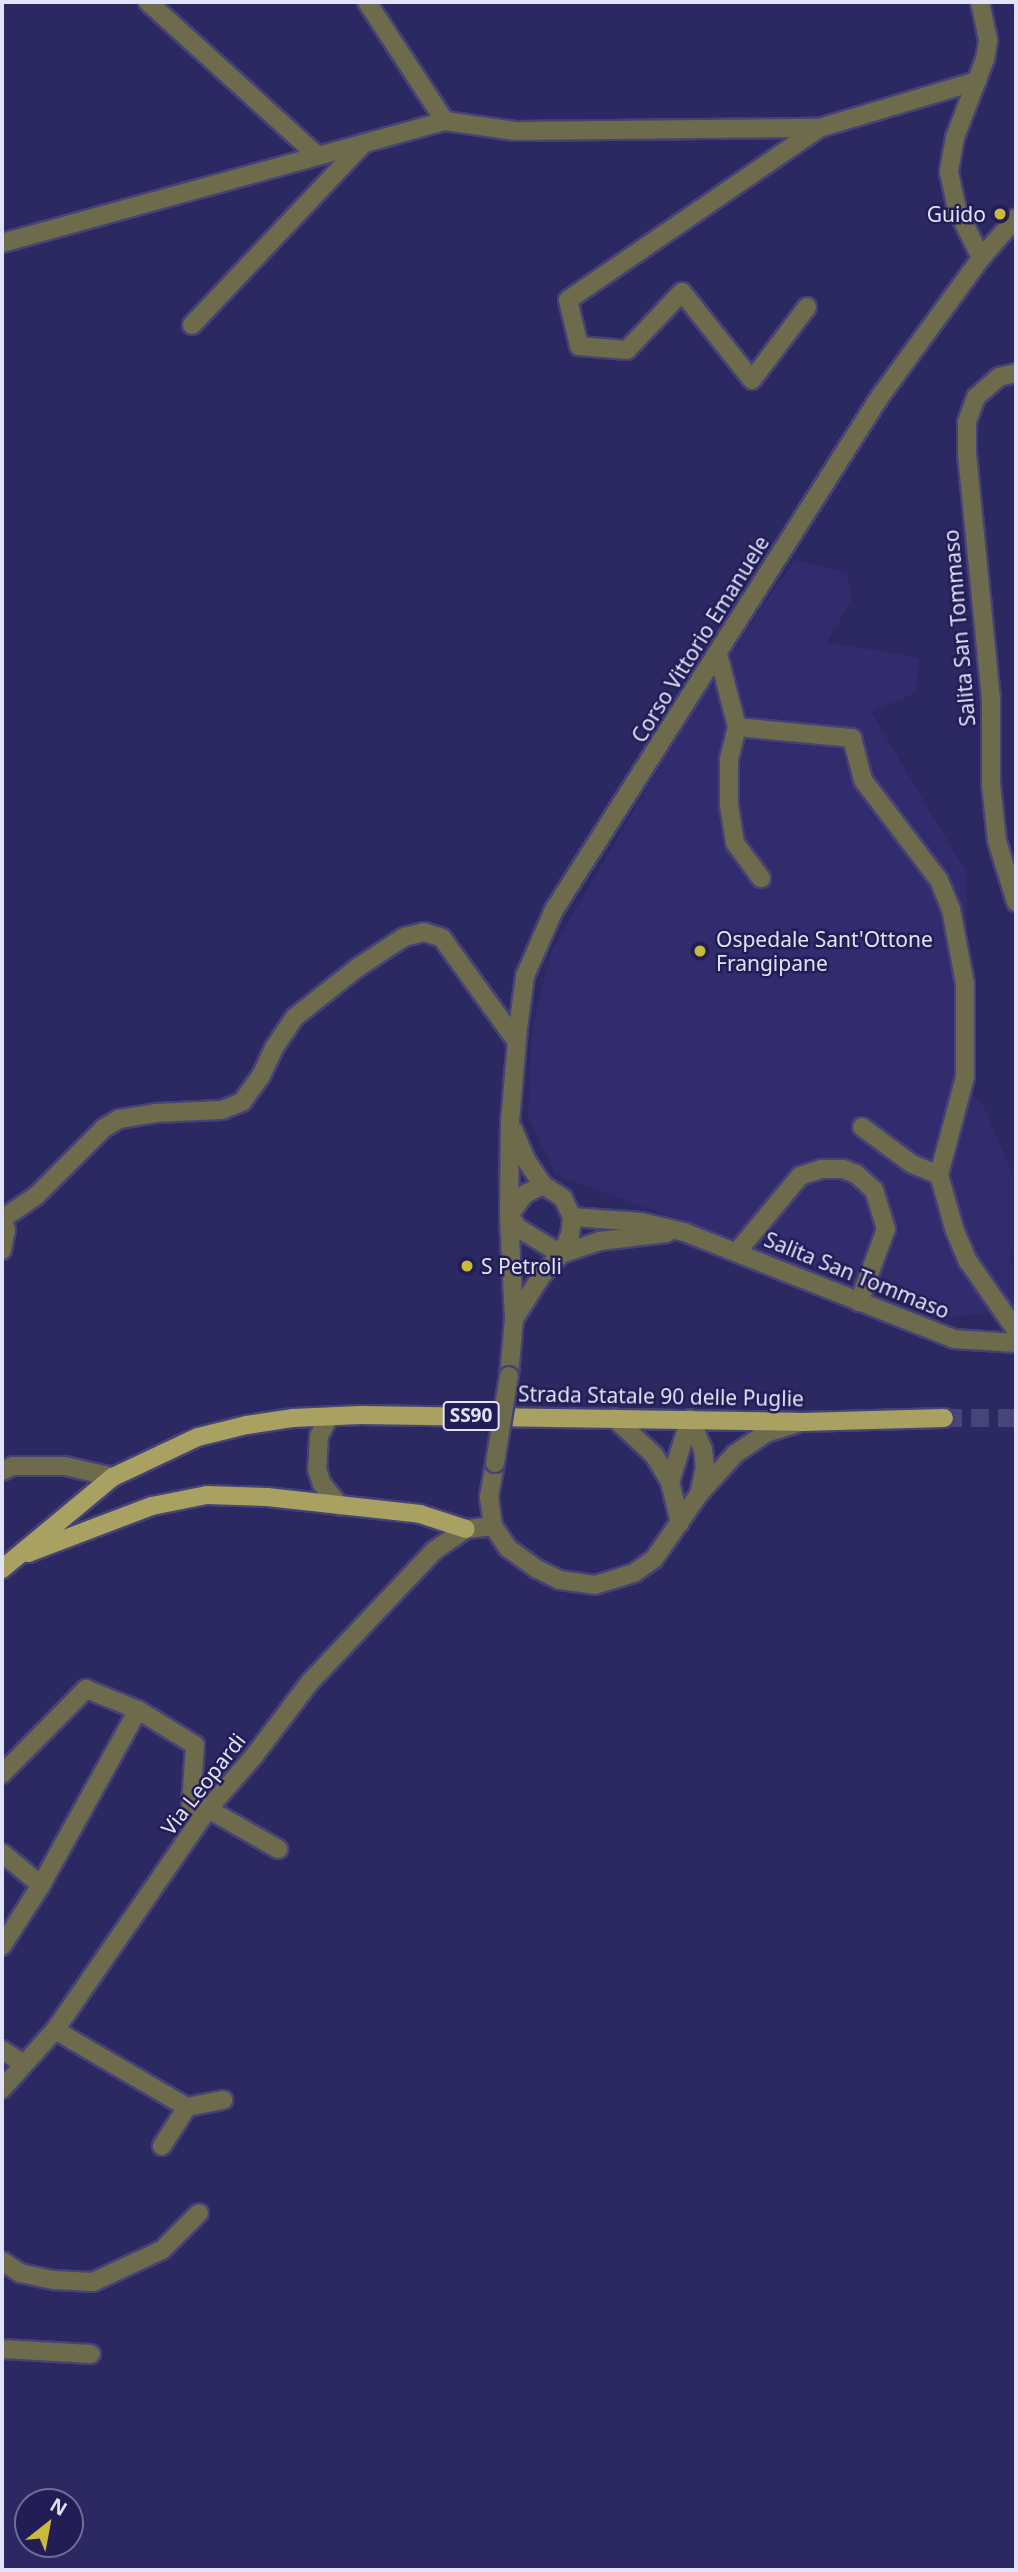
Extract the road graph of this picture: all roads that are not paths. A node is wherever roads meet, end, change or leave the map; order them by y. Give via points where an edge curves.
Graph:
1 (148, 2) edge
2 (367, 2) edge
3 (980, 2) edge
4 (977, 81) junction
5 (445, 121) junction
6 (819, 128) junction
7 (363, 144) junction
8 (318, 156) junction
9 (1016, 218) edge
10 (2, 243) edge
11 (981, 258) junction
12 (807, 307) dead end
13 (192, 325) dead end
14 (1016, 373) edge
15 (718, 654) junction
16 (737, 727) junction
17 (761, 878) dead end
18 (1016, 902) edge
19 (517, 1042) junction
20 (510, 1122) junction
21 (863, 1126) dead end
22 (939, 1175) junction
23 (544, 1185) junction
24 (509, 1215) junction
25 (572, 1217) junction
26 (2, 1219) edge
27 (684, 1232) junction
28 (2, 1250) edge
29 (737, 1252) junction
30 (561, 1254) junction
31 (859, 1302) junction
32 (514, 1320) junction
33 (1016, 1330) edge
34 (1016, 1343) edge
35 (329, 1417) junction
36 (614, 1418) junction
37 (944, 1418) tunnel mouth
38 (690, 1419) junction
39 (802, 1422) junction
40 (2, 1471) edge
41 (113, 1477) junction
42 (670, 1482) junction
43 (699, 1494) junction
44 (341, 1506) junction
45 (680, 1523) junction
46 (493, 1526) junction
47 (466, 1529) junction
48 (7, 1564) edge
49 (138, 1710) junction
50 (2, 1774) edge
51 (208, 1809) junction
52 (278, 1849) dead end
53 (2, 1853) edge
54 (41, 1885) junction
55 (2, 1946) edge
56 (55, 2030) junction
57 (2, 2050) edge
58 (22, 2063) junction
59 (2, 2089) edge
60 (223, 2100) dead end
61 (187, 2107) junction
62 (162, 2146) dead end
63 (199, 2213) dead end
64 (2, 2261) edge
65 (2, 2349) edge
66 (91, 2354) dead end

1 - 8 street
2 - 5 street
3 - 4 street via 988,41
4 - 6 street
4 - 11 street via 955,137 949,172 957,209
5 - 6 street via 515,131
5 - 7 street
6 - 12 street via 568,300 579,346 627,350 682,292 752,380
7 - 8 street
7 - 13 street
8 - 10 street
9 - 11 street, Corso Vittorio Emanuele
11 - 15 street, Corso Vittorio Emanuele via 879,398
14 - 18 street, Salita San Tommaso via 999,377 976,397 967,422 967,454 991,700 991,784 997,841
15 - 16 street
15 - 19 street, Corso Vittorio Emanuele via 554,910 525,976
16 - 17 street via 729,760 735,843
16 - 22 street via 852,738 863,780 939,880 951,909 965,984 965,1077
19 - 20 street, Corso Vittorio Emanuele
19 - 26 street via 442,938 424,932 404,937 295,1017 242,1102 222,1110 155,1112 120,1119 104,1128 36,1196
20 - 23 street, Corso Vittorio Emanuele via 526,1160
20 - 24 street, Corso Vittorio Emanuele
21 - 22 street via 912,1164
22 - 33 street via 968,1261
23 - 24 street via 525,1194
23 - 25 street, Corso Vittorio Emanuele via 563,1198
24 - 30 street via 518,1228
24 - 32 street, Corso Vittorio Emanuele
25 - 27 street, Salita San Tommaso via 641,1222
25 - 30 street, Corso Vittorio Emanuele
26 - 28 street via 6,1230
27 - 29 street, Salita San Tommaso
27 - 30 street, Salita San Tommaso via 600,1241
29 - 31 street, Salita San Tommaso
29 - 31 street via 800,1176 822,1169 856,1174 874,1190 886,1229
30 - 32 street, Corso Vittorio Emanuele
31 - 34 street, Salita San Tommaso via 954,1339
32 - 46 street, Corso Vittorio Emanuele, bridge via 489,1497
35 - 36 main road, Strada Statale 90 delle Puglie / SS90
35 - 41 main road, Strada Statale 90 delle Puglie / SS90 via 247,1425 198,1437
35 - 44 street via 319,1436 317,1469 322,1484
36 - 38 main road, Strada Statale 90 delle Puglie / SS90
36 - 42 street via 654,1455
37 - 39 main road, Strada Statale 90 delle Puglie / SS90
38 - 39 main road, Strada Statale 90 delle Puglie / SS90
38 - 42 street
38 - 43 street via 703,1448 705,1467
39 - 43 street via 766,1433 735,1454
40 - 41 street via 13,1466 65,1466
41 - 48 main road, Strada Statale 90 delle Puglie / SS90
42 - 45 street
43 - 45 street
44 - 47 main road via 419,1514
44 - 48 main road via 208,1494 152,1506
45 - 46 street via 654,1559 625,1577 595,1585 560,1580 537,1569 508,1548
46 - 47 street
47 - 51 street, Via Leopardi via 435,1550 310,1682
49 - 50 street via 86,1689
49 - 51 street via 195,1745 191,1805
49 - 54 street
51 - 52 street
51 - 56 street, Via Leopardi
53 - 54 street
54 - 55 street
56 - 58 street, Via Leopardi
56 - 61 street
57 - 58 street
58 - 59 street, Via Leopardi
60 - 61 street
61 - 62 street
63 - 64 street via 162,2250 93,2282 20,2273
65 - 66 street

